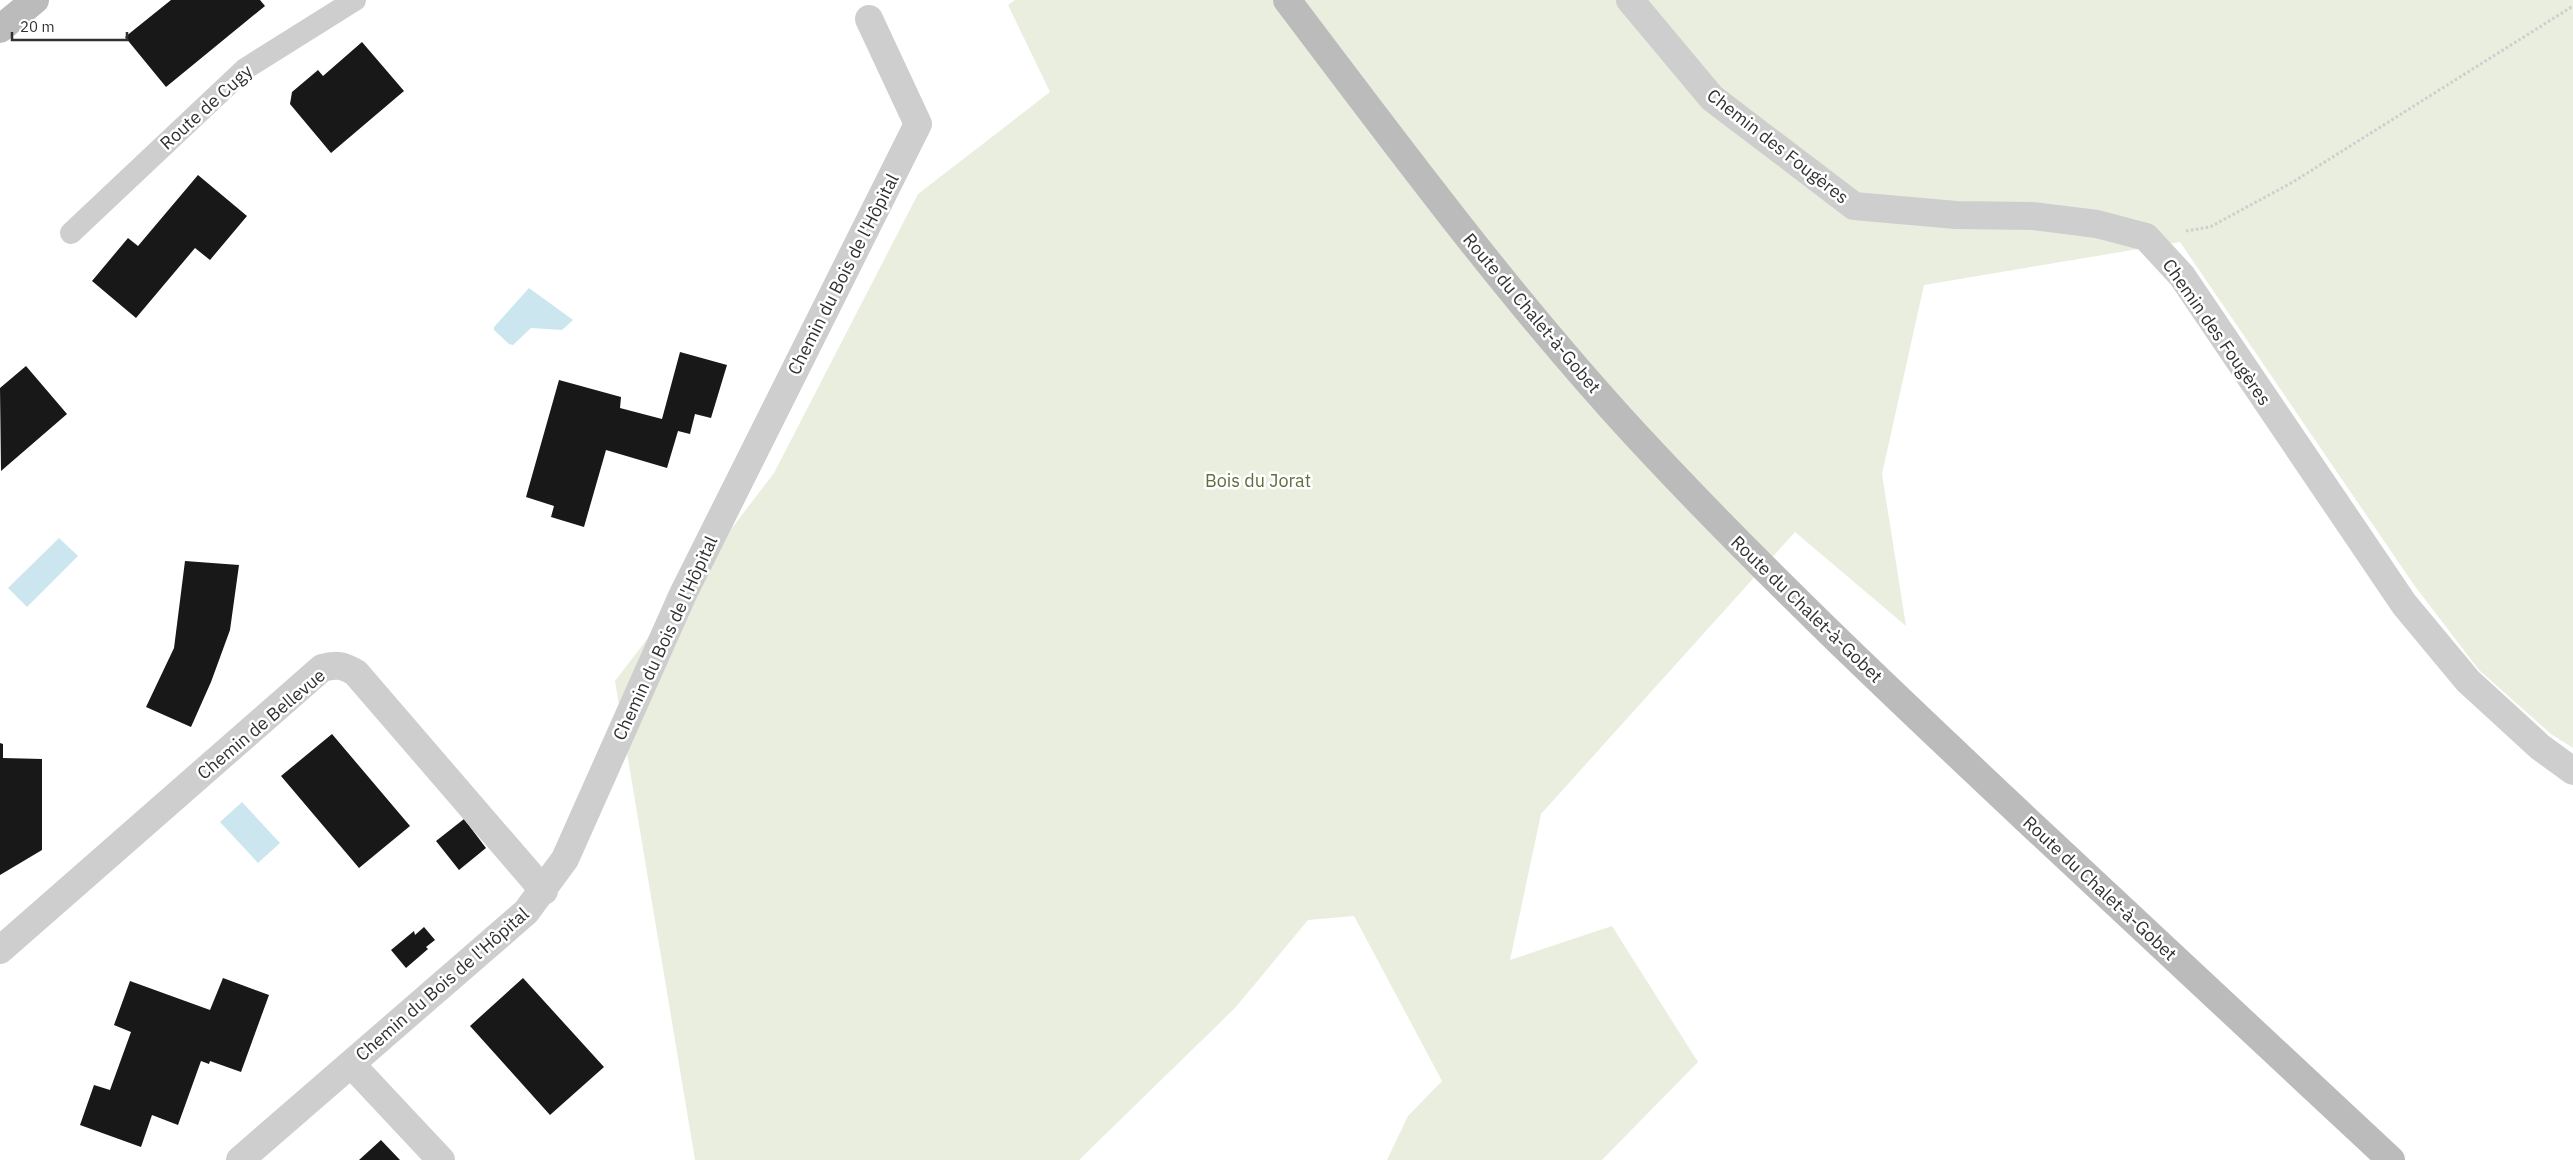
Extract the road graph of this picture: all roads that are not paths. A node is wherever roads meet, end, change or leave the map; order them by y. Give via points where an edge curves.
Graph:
1 (35, 0) edge
2 (355, 0) edge
3 (1287, 0) edge
4 (1630, 0) edge
5 (870, 19) dead end
6 (0, 29) edge
7 (71, 233) dead end
8 (2573, 771) edge
9 (544, 891) junction
10 (0, 950) edge
11 (351, 1064) junction
12 (240, 1160) edge
13 (441, 1160) edge
14 (2391, 1160) edge

1 - 6 main road
2 - 7 lane, Route de Cugy via 244,69
3 - 14 main road, Route du Chalet-à-Gobet via 1531,316 1633,432 1724,528 1958,755
4 - 8 street, Chemin des Fougères via 1712,98 1854,206 1956,215 2032,216 2097,224 2146,237 2182,276 2404,604 2468,681 2540,748
5 - 9 street, Chemin du Bois de l'Hôpital via 918,124 683,594 565,859
9 - 10 street, Chemin de Bellevue via 356,673 337,664 322,668
9 - 11 street, Chemin du Bois de l'Hôpital via 526,912
11 - 12 street, Chemin du Bois de l'Hôpital
11 - 13 street

